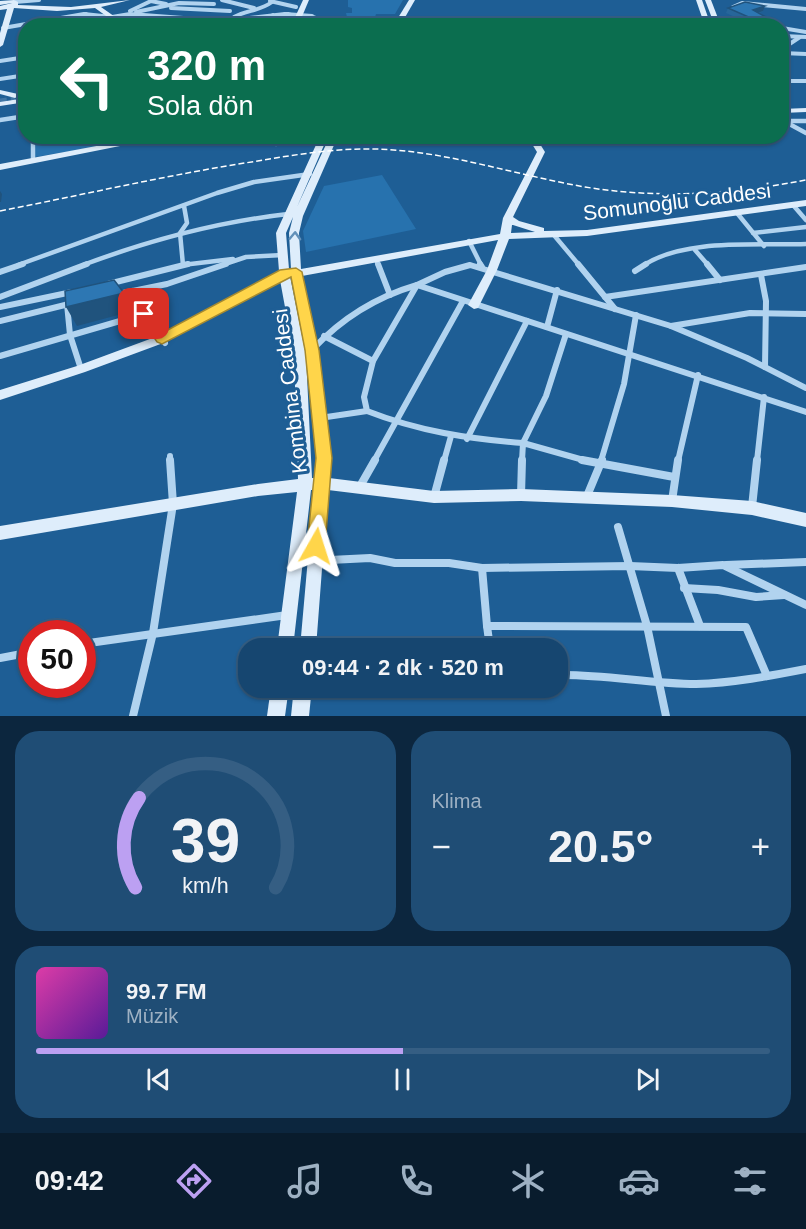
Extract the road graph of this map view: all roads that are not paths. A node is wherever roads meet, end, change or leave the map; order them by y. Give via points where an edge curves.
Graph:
1 (39, 0) edge
2 (126, 0) edge
3 (222, 0) edge
4 (306, 0) edge
5 (405, 0) edge
6 (412, 0) edge
7 (699, 0) edge
8 (708, 0) edge
9 (736, 0) edge
10 (149, 1) edge
11 (269, 1) edge
12 (179, 2) edge
13 (6, 4) edge
14 (214, 4) junction
15 (168, 5) junction
16 (240, 5) junction
17 (159, 7) junction
18 (733, 7) edge
19 (806, 7) edge
20 (97, 8) junction
21 (211, 9) junction
22 (257, 9) junction
23 (57, 10) junction
24 (76, 10) junction
25 (230, 11) junction
26 (297, 11) edge
27 (130, 12) junction
28 (86, 15) junction
29 (273, 15) junction
30 (71, 16) junction
31 (112, 17) junction
32 (57, 18) edge
33 (61, 18) edge
34 (86, 18) edge
35 (206, 18) joint
36 (224, 18) edge
37 (233, 18) edge
38 (242, 18) edge
39 (270, 18) edge
40 (317, 18) edge
41 (395, 18) edge
42 (401, 18) edge
43 (705, 18) edge
44 (715, 18) edge
45 (18, 26) edge
46 (3, 28) junction
47 (789, 29) edge
48 (806, 33) edge
49 (789, 36) edge
50 (800, 37) junction
51 (806, 37) edge
52 (0, 45) edge
53 (789, 46) edge
54 (789, 51) edge
55 (804, 52) edge
56 (18, 59) edge
57 (0, 62) edge
58 (18, 76) edge
59 (0, 79) edge
60 (789, 81) edge
61 (806, 81) edge
62 (0, 92) edge
63 (0, 98) tunnel mouth
64 (15, 98) joint
65 (18, 100) edge
66 (0, 104) tunnel mouth
67 (806, 110) edge
68 (789, 111) edge
69 (18, 117) edge
70 (0, 120) edge
71 (806, 120) edge
72 (789, 121) edge
73 (789, 124) edge
74 (806, 133) edge
75 (33, 144) edge
76 (122, 144) edge
77 (321, 144) edge
78 (329, 144) edge
79 (536, 144) edge
80 (33, 160) junction
81 (0, 166) edge
82 (311, 174) junction
83 (806, 203) edge
84 (793, 205) junction
85 (184, 206) junction
86 (737, 213) junction
87 (288, 214) junction
88 (508, 218) junction
89 (806, 220) edge
90 (806, 227) edge
91 (180, 233) junction
92 (753, 233) junction
93 (553, 234) junction
94 (505, 236) junction
95 (469, 241) junction
96 (806, 244) edge
97 (764, 246) junction
98 (695, 250) junction
99 (283, 255) junction
100 (246, 257) junction
101 (376, 259) junction
102 (183, 265) junction
103 (806, 267) edge
104 (487, 268) junction
105 (635, 271) dead end
106 (0, 272) edge
107 (294, 275) junction
108 (761, 275) junction
109 (720, 280) junction
110 (417, 285) junction
111 (100, 286) edge
112 (557, 290) junction
113 (79, 291) edge
114 (132, 291) junction
115 (390, 295) junction
116 (110, 296) edge
117 (0, 297) edge
118 (606, 297) junction
119 (78, 302) edge
120 (469, 303) junction
121 (67, 304) junction
122 (0, 307) edge
123 (615, 310) junction
124 (765, 312) junction
125 (144, 314) junction
126 (806, 314) edge
127 (636, 315) junction
128 (0, 321) edge
129 (526, 321) junction
130 (671, 326) junction
131 (547, 327) junction
132 (567, 334) junction
133 (70, 335) junction
134 (324, 336) junction
135 (163, 341) junction
136 (312, 350) junction
137 (631, 353) junction
138 (0, 356) edge
139 (373, 361) junction
140 (765, 367) junction
141 (81, 369) junction
142 (698, 375) junction
143 (806, 388) edge
144 (0, 395) edge
145 (764, 398) junction
146 (0, 403) edge
147 (367, 411) junction
148 (806, 412) edge
149 (320, 418) junction
150 (397, 424) junction
151 (451, 436) junction
152 (467, 439) junction
153 (523, 442) junction
154 (170, 456) dead end
155 (601, 465) junction
156 (674, 477) junction
157 (323, 483) junction
158 (305, 485) junction
159 (359, 488) junction
160 (521, 495) junction
161 (434, 496) junction
162 (587, 496) junction
163 (672, 501) junction
164 (173, 504) junction
165 (752, 508) junction
166 (806, 520) edge
167 (618, 527) dead end
168 (0, 533) edge
169 (297, 558) junction
170 (315, 559) junction
171 (806, 562) edge
172 (723, 565) junction
173 (630, 566) junction
174 (482, 568) junction
175 (678, 568) junction
176 (684, 588) junction
177 (785, 595) junction
178 (806, 605) edge
179 (290, 614) junction
180 (487, 626) junction
181 (647, 626) junction
182 (700, 626) junction
183 (153, 633) junction
184 (286, 638) edge
185 (309, 638) edge
186 (489, 638) edge
187 (96, 642) edge
188 (18, 655) edge
189 (0, 658) edge
190 (806, 669) edge
191 (568, 675) edge
192 (767, 676) junction
193 (659, 681) junction
194 (278, 698) edge
195 (302, 698) edge
196 (133, 716) edge
197 (276, 716) edge
198 (300, 716) edge
199 (666, 716) edge

1 - 13 street
2 - 20 main road
2 - 27 street
3 - 14 street
3 - 16 street
4 - 26 main road
5 - 41 main road
6 - 42 main road
7 - 43 main road
8 - 44 main road
9 - 19 street
10 - 15 street
10 - 27 street
11 - 22 street via 261,10
11 - 26 street
12 - 14 street
12 - 15 street
13 - 23 main road
13 - 46 main road
14 - 21 street
15 - 17 street
16 - 22 street
16 - 25 street
17 - 21 street
17 - 27 street
18 - 19 street via 742,3
20 - 24 main road
20 - 28 street
20 - 31 main road
21 - 25 street
21 - 35 street
22 - 37 street
23 - 24 main road
23 - 32 street via 63,14
24 - 30 street
25 - 36 street
26 - 29 street
26 - 40 street
27 - 31 street
27 - 35 street
28 - 30 street
28 - 31 street
28 - 34 street
29 - 38 street
29 - 39 street
30 - 33 street
45 - 46 street
46 - 52 main road
47 - 48 street
49 - 50 street
50 - 51 street
50 - 53 street
54 - 55 street
56 - 57 street
58 - 59 street
60 - 61 street
62 - 64 main road
63 - 64 main road
65 - 66 main road
67 - 68 main road
69 - 70 street
71 - 72 street
73 - 74 street
75 - 80 street
76 - 80 main road
77 - 82 main road, Kombina Caddesi
78 - 82 main road, Kombina Caddesi
79 - 88 main road via 541,152
80 - 81 main road
82 - 85 street via 254,182
82 - 87 main road, Kombina Caddesi
107 -> 82 main road, Kombina Caddesi via 295,224
83 - 84 main road, Somunoğlu Caddesi
84 - 86 main road, Somunoğlu Caddesi
84 - 89 street
85 - 91 street via 187,223
85 - 106 street
86 - 92 street
86 - 93 main road, Somunoğlu Caddesi
87 - 91 street via 246,217
87 - 99 main road, Kombina Caddesi via 281,232
88 - 93 main road
88 - 94 main road
90 - 92 street
91 - 102 street
91 - 117 street
92 - 97 street
93 - 94 main road, Somunoğlu Caddesi
93 - 118 street
94 - 95 main road, Somunoğlu Caddesi
94 - 104 main road
95 - 101 main road, Somunoğlu Caddesi
95 - 104 street
96 - 97 street
97 - 98 street
98 - 105 street via 653,259
98 - 109 street
99 - 100 street
99 - 107 main road, Kombina Caddesi
100 - 102 street
100 - 114 street via 167,284
101 - 107 main road, Somunoğlu Caddesi
101 - 115 street
102 - 111 street
103 - 108 street
104 - 110 street via 470,265 453,269
104 - 112 street
104 - 120 main road
107 - 135 main road, Somunoğlu Caddesi
107 - 136 main road, Kombina Caddesi
107 - 158 main road, Kombina Caddesi
108 - 109 street
108 - 124 street
109 - 118 street
110 - 115 street
110 - 120 street
110 - 139 street
112 - 123 street
112 - 131 street
113 - 122 street
114 - 116 street
114 - 125 street
115 - 134 street via 345,317
118 - 123 street
119 - 121 street
120 - 129 street
120 - 150 street
121 - 128 street
121 - 133 street
123 - 127 street
124 - 126 street
124 - 130 street
124 - 140 street
125 - 133 street
125 - 135 street
127 - 130 street
127 - 137 street
129 - 131 street
129 - 152 street
130 - 140 street
131 - 132 street
132 - 137 street
132 - 153 street via 546,396
133 - 138 street
133 - 141 street
134 - 136 street
134 - 139 street
135 - 141 main road
135 - 146 main road via 82,377
136 - 149 main road, Kombina Caddesi
137 - 142 street
137 - 155 street
139 - 147 street via 364,397
140 - 143 street
141 - 144 main road
142 - 145 street
142 - 156 street
145 - 148 street
145 - 165 street
147 - 149 street
147 - 150 street
149 - 157 main road, Kombina Caddesi
150 - 151 street
150 - 159 street
151 - 152 street
151 - 161 street
152 - 153 street
153 - 155 street
153 - 160 street
154 - 164 street
155 - 156 street
155 - 162 street
156 - 163 street
157 - 158 main road
157 - 159 main road
157 - 170 main road, Kombina Caddesi
158 - 164 main road
158 - 169 main road, Kombina Caddesi
159 - 161 main road
160 - 161 main road
160 - 162 main road
162 - 163 main road
163 - 165 main road
164 - 168 main road
164 - 183 street
165 - 166 main road
167 - 173 street
169 - 170 street
169 - 179 main road, Kombina Caddesi
170 - 174 street via 370,558
170 - 185 main road, Kombina Caddesi
171 - 172 street
172 - 175 street
172 - 177 street
173 - 174 street
173 - 175 street
173 - 181 street
174 - 180 street
175 - 176 street
176 - 177 street via 756,597
176 - 182 street
177 - 178 street
179 - 183 street
179 - 184 main road, Kombina Caddesi
180 - 181 street
180 - 186 street
181 - 182 street
181 - 193 street
182 - 192 street via 746,627
183 - 187 street
183 - 196 street
188 - 189 street
190 - 192 street
191 - 193 street
192 - 193 street via 695,684
193 - 199 street
194 - 197 main road
195 - 198 main road

